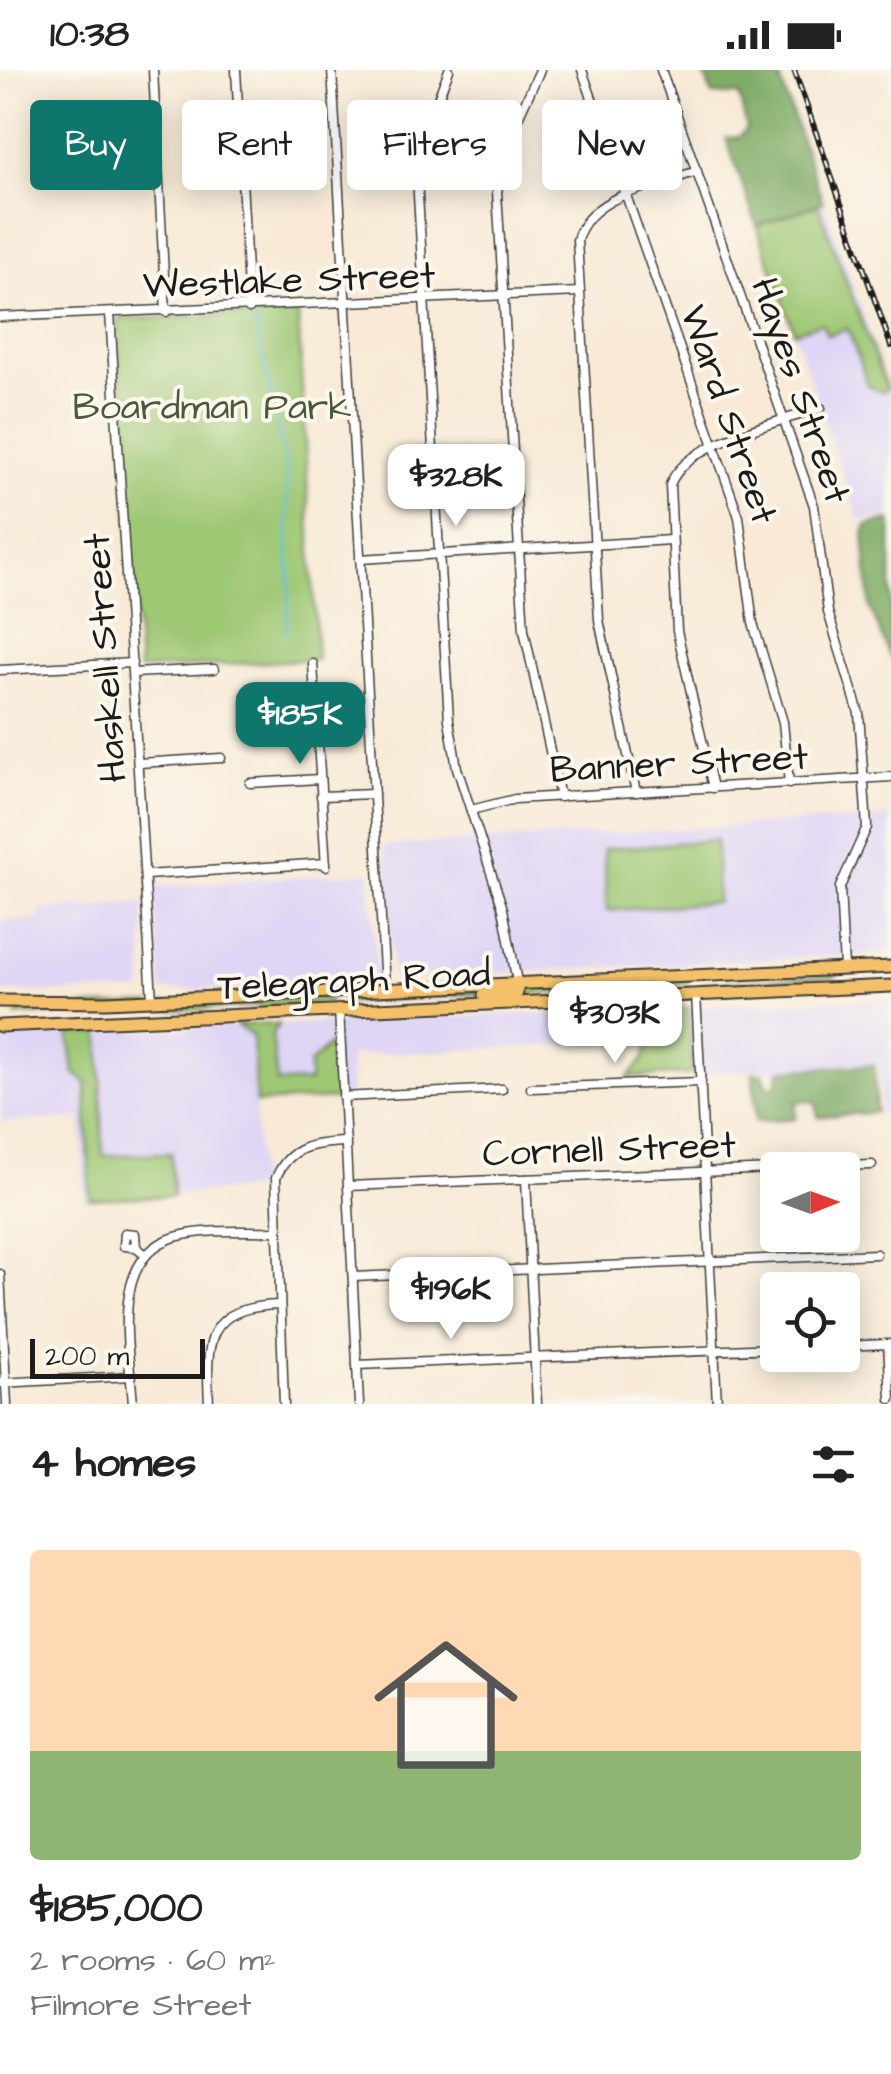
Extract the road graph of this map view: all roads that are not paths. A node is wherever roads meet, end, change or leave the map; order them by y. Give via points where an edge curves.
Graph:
1 (153, 70) edge
2 (236, 70) edge
3 (332, 70) edge
4 (448, 70) edge
5 (540, 70) edge
6 (582, 70) edge
7 (661, 70) edge
8 (697, 171) junction
9 (626, 196) junction
10 (580, 292) junction
11 (504, 297) junction
12 (424, 301) junction
13 (344, 306) junction
14 (249, 309) junction
15 (166, 312) junction
16 (110, 314) junction
17 (0, 317) edge
18 (822, 408) dead end
19 (785, 421) junction
20 (714, 446) junction
21 (671, 540) junction
22 (595, 545) junction
23 (519, 550) junction
24 (439, 554) junction
25 (360, 559) junction
26 (313, 664) dead end
27 (132, 668) junction
28 (214, 669) dead end
29 (0, 670) edge
30 (315, 692) junction
31 (246, 696) dead end
32 (221, 758) dead end
33 (138, 762) junction
34 (891, 777) edge
35 (320, 779) junction
36 (865, 779) junction
37 (250, 783) dead end
38 (789, 784) junction
39 (713, 788) junction
40 (636, 792) junction
41 (374, 794) junction
42 (321, 796) junction
43 (560, 797) junction
44 (471, 810) junction
45 (146, 875) junction
46 (889, 967) edge
47 (844, 968) junction
48 (766, 972) junction
49 (517, 982) junction
50 (420, 986) junction
51 (887, 986) edge
52 (386, 988) junction
53 (735, 992) junction
54 (696, 994) junction
55 (152, 999) junction
56 (0, 1000) edge
57 (94, 1002) junction
58 (426, 1005) junction
59 (339, 1009) junction
60 (80, 1021) junction
61 (14, 1025) junction
62 (0, 1026) edge
63 (701, 1082) junction
64 (531, 1088) dead end
65 (502, 1089) dead end
66 (344, 1096) junction
67 (346, 1142) junction
68 (872, 1165) dead end
69 (705, 1172) junction
70 (526, 1179) junction
71 (348, 1186) junction
72 (276, 1230) junction
73 (136, 1247) dead end
74 (876, 1254) dead end
75 (146, 1255) junction
76 (710, 1261) junction
77 (530, 1269) junction
78 (0, 1274) edge
79 (353, 1277) junction
80 (280, 1305) junction
81 (860, 1345) edge
82 (760, 1349) edge
83 (714, 1351) junction
84 (534, 1357) junction
85 (357, 1365) junction
86 (132, 1376) junction
87 (3, 1383) edge
88 (891, 1399) edge
89 (7, 1404) edge
90 (133, 1404) edge
91 (209, 1404) edge
92 (284, 1404) edge
93 (359, 1404) edge
94 (537, 1404) edge
95 (717, 1404) edge

1 - 15 street
2 - 14 street
3 - 13 street
4 - 12 street via 418,164
5 - 11 street via 498,174
6 - 9 street, Ward Street
7 - 8 street, Hayes Street
8 - 9 street
8 - 19 street, Hayes Street
9 - 10 street via 600,206 582,226
9 - 20 street, Ward Street
10 - 11 street, Westlake Street
10 - 22 street
11 - 12 street, Westlake Street
11 - 23 street
12 - 13 street, Westlake Street
12 - 24 street
13 - 14 street, Westlake Street
13 - 25 street
14 - 15 street, Westlake Street
15 - 16 street, Westlake Street
16 - 17 street, Westlake Street
16 - 27 street, Haskell Street
18 - 19 street
19 - 20 street
19 - 36 street, Hayes Street via 817,517 826,596 856,701
20 - 21 street via 688,457 673,477
20 - 38 street, Ward Street via 744,534 754,624 783,722
21 - 22 street
21 - 39 street via 679,645
22 - 23 street
22 - 40 street via 604,649
23 - 24 street
23 - 43 street via 528,654
24 - 25 street
24 - 44 street via 451,733
25 - 41 street
26 - 30 street
27 - 28 street
27 - 29 street
27 - 33 street, Haskell Street
30 - 31 street
30 - 35 street
32 - 33 street
33 - 45 street, Haskell Street
34 - 36 street, Banner Street
35 - 37 street
35 - 42 street
36 - 38 street, Banner Street
36 - 47 street, Hayes Street via 866,833 840,887
38 - 39 street, Banner Street
39 - 40 street, Banner Street
40 - 43 street, Banner Street
41 - 42 street
41 - 52 street
42 - 45 street via 326,864
43 - 44 street, Banner Street
44 - 49 street
45 - 55 street, Haskell Street
46 - 47 main road, Telegraph Road
46 - 51 main road
47 - 48 main road, Telegraph Road
47 - 53 main road via 842,980
48 - 49 main road, Telegraph Road
48 - 54 main road via 695,982
49 - 50 main road, Telegraph Road
49 - 58 main road via 517,993
50 - 52 main road, Telegraph Road
50 - 59 main road via 338,998
51 - 53 main road, Telegraph Road
52 - 55 main road, Telegraph Road
53 - 54 main road, Telegraph Road
54 - 58 main road, Telegraph Road
54 - 63 street
55 - 57 main road, Telegraph Road
55 - 60 main road via 155,1010
56 - 57 main road, Telegraph Road
57 - 61 main road via 14,1008
58 - 59 main road, Telegraph Road
59 - 60 main road, Telegraph Road
59 - 66 street
60 - 61 main road, Telegraph Road
61 - 62 main road, Telegraph Road
63 - 64 street
63 - 69 street
65 - 66 street
66 - 67 street
67 - 71 street
67 - 72 street via 307,1146 284,1162 274,1185
68 - 69 street, Cornell Street
69 - 70 street, Cornell Street
69 - 76 street
70 - 71 street, Cornell Street
70 - 77 street
71 - 79 street
72 - 75 street via 184,1236
72 - 80 street
73 - 75 street
74 - 76 street
75 - 86 street via 128,1293
76 - 77 street
76 - 83 street
77 - 79 street
77 - 84 street
78 - 87 street
79 - 85 street
80 - 91 street via 244,1308 216,1327 207,1352
80 - 92 street
81 - 88 street via 888,1344
82 - 83 street
83 - 84 street
83 - 95 street
84 - 85 street
84 - 94 street
85 - 93 street
86 - 87 street
86 - 90 street
87 - 89 street

